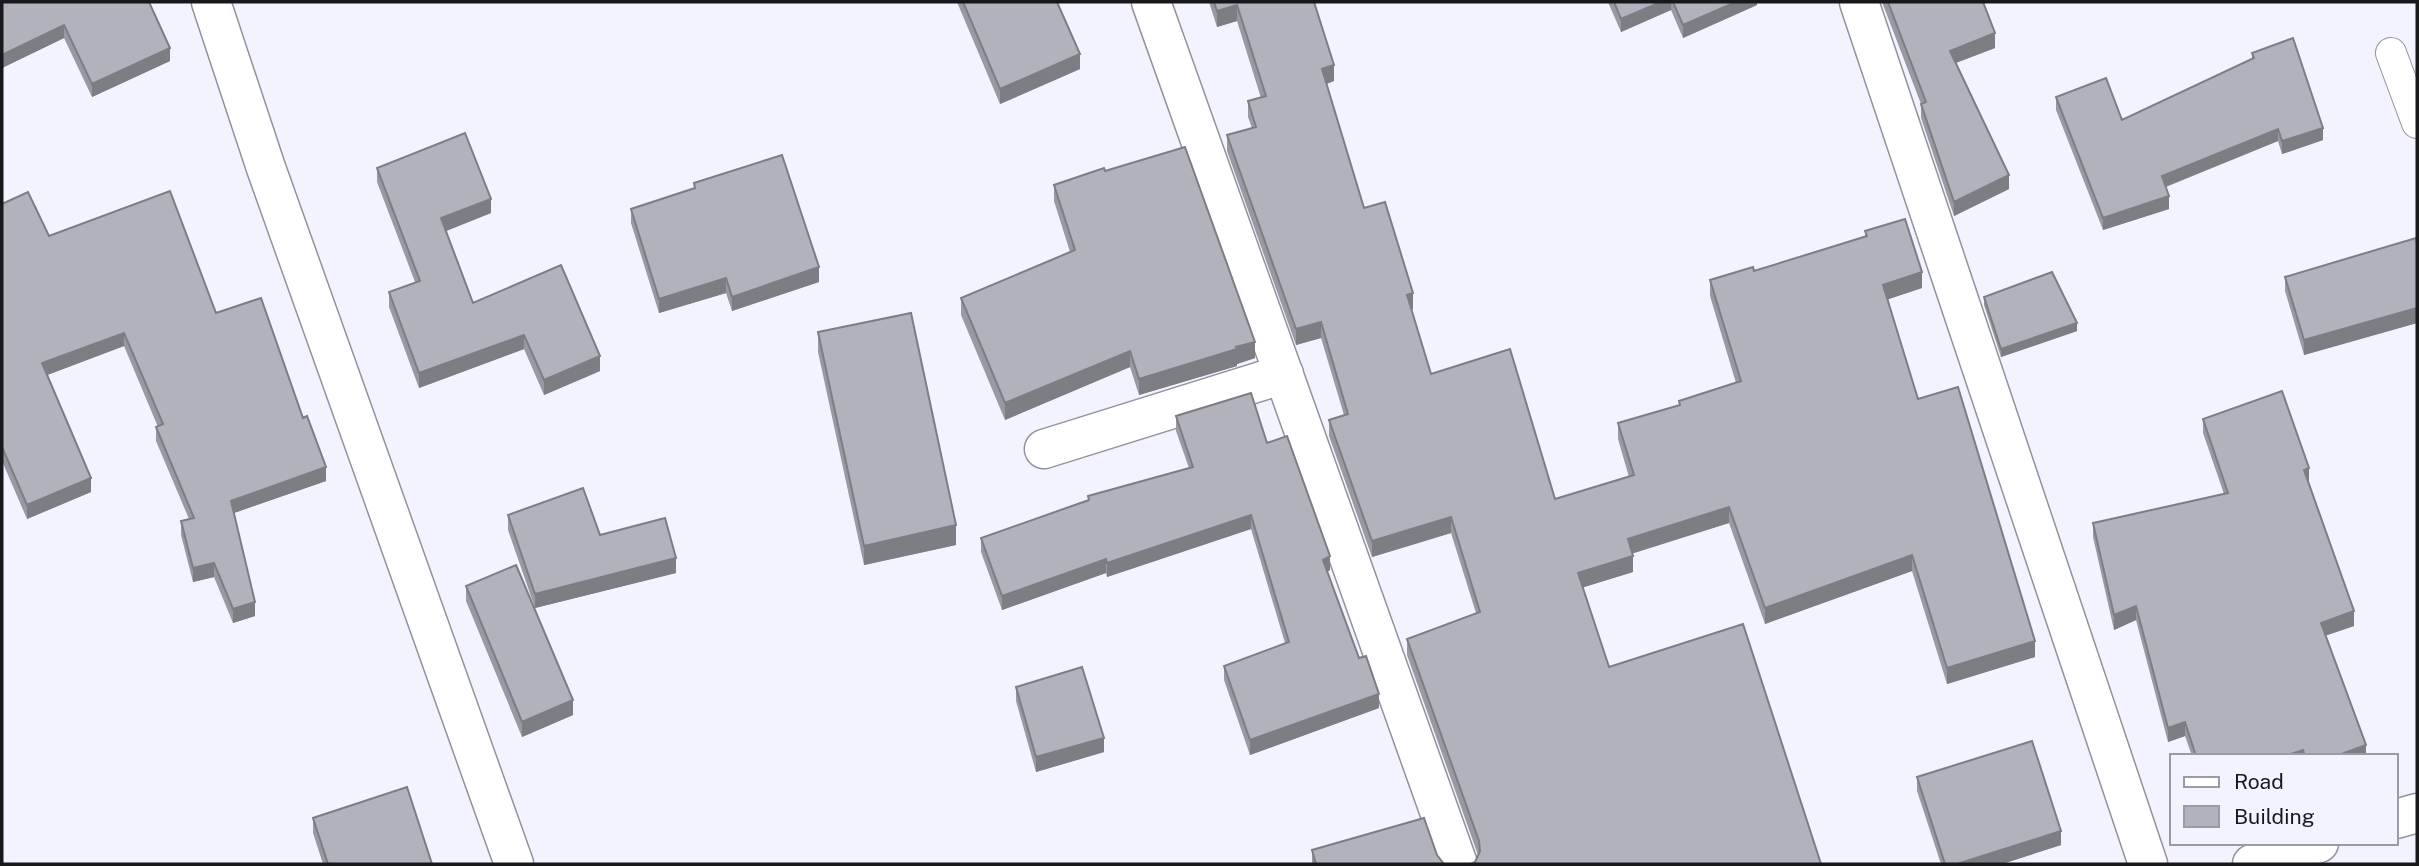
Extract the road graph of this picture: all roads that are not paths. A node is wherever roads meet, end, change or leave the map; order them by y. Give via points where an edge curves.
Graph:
1 (211, 2) edge
2 (1151, 2) edge
3 (1859, 2) edge
4 (2391, 53) dead end
5 (2417, 123) edge
6 (1284, 374) junction
7 (1044, 449) dead end
8 (2417, 813) edge
9 (2398, 818) edge
10 (2313, 845) edge
11 (514, 864) edge
12 (1458, 864) edge
13 (2148, 864) edge
14 (2252, 864) edge

1 - 11 street
2 - 6 street
3 - 13 street
4 - 5 lane
6 - 7 street
6 - 12 street
8 - 9 street
10 - 14 street

